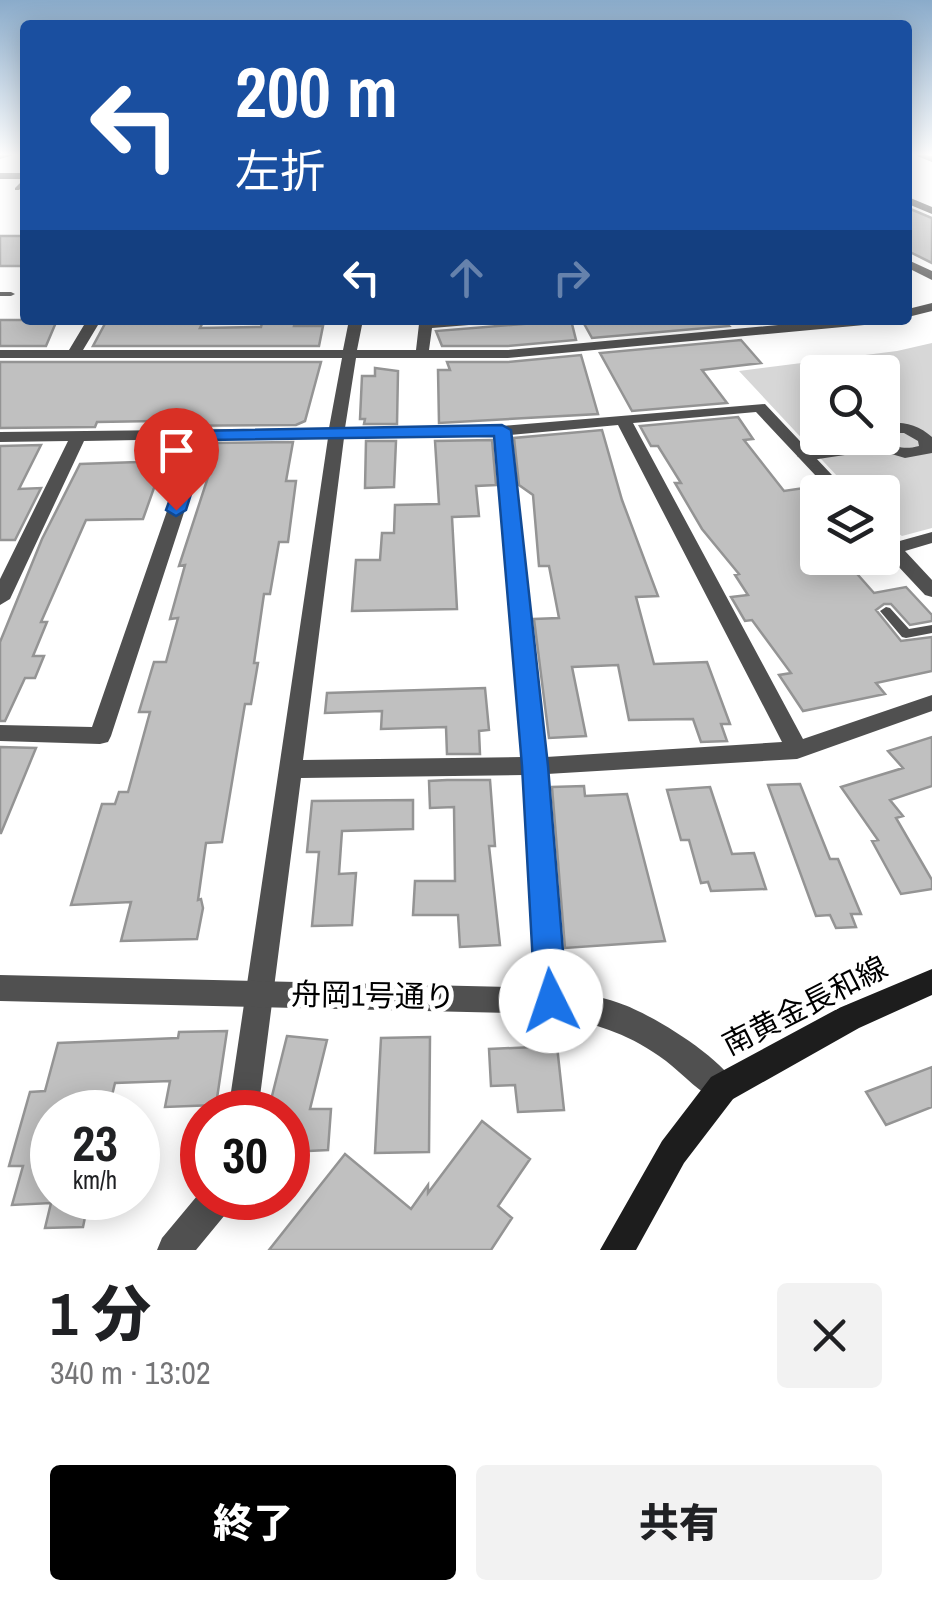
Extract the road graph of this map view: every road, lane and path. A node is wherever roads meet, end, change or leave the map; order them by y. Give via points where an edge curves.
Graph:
1 (0, 294) edge
2 (11, 294) dead end
3 (91, 325) edge
4 (355, 325) edge
5 (426, 325) edge
6 (765, 325) edge
7 (832, 325) edge
8 (771, 332) junction
9 (0, 354) edge
10 (73, 354) junction
11 (348, 354) junction
12 (422, 354) junction
13 (623, 419) junction
14 (502, 430) junction
15 (337, 432) junction
16 (201, 434) junction
17 (79, 436) junction
18 (0, 437) edge
19 (809, 455) edge
20 (805, 456) junction
21 (823, 475) edge
22 (932, 537) edge
23 (900, 541) edge
24 (900, 556) edge
25 (932, 590) edge
26 (0, 599) edge
27 (886, 612) dead end
28 (932, 628) edge
29 (932, 703) edge
30 (0, 734) edge
31 (797, 750) junction
32 (535, 766) junction
33 (290, 769) junction
34 (932, 982) edge
35 (0, 988) edge
36 (261, 994) junction
37 (551, 1001) junction
38 (722, 1088) junction
39 (246, 1090) edge
40 (199, 1220) edge
41 (174, 1250) edge
42 (617, 1250) edge

1 - 2 lane
3 - 10 street
4 - 11 street
5 - 12 street
6 - 8 street
7 - 8 street
8 - 12 street via 508,354
9 - 10 street
10 - 11 street
11 - 12 street
11 - 15 street
13 - 14 street
13 - 20 street via 760,406
13 - 31 street
14 - 15 street
14 - 32 street
15 - 16 street
15 - 33 street
16 - 17 street
16 - 30 street via 100,736
17 - 18 street
17 - 26 street
19 - 20 street
20 - 21 street
22 - 23 street
24 - 25 street
27 - 28 lane via 906,634
29 - 31 street
31 - 32 street
32 - 33 street
32 - 37 street
33 - 36 street
34 - 38 main road, 南黄金長和線 via 849,1018
35 - 36 street, 舟岡1号通り
36 - 37 street, 舟岡1号通り
36 - 39 street
37 - 38 street, 舟岡1号通り via 616,1015
38 - 42 main road, 南黄金長和線 via 674,1152
40 - 41 street

